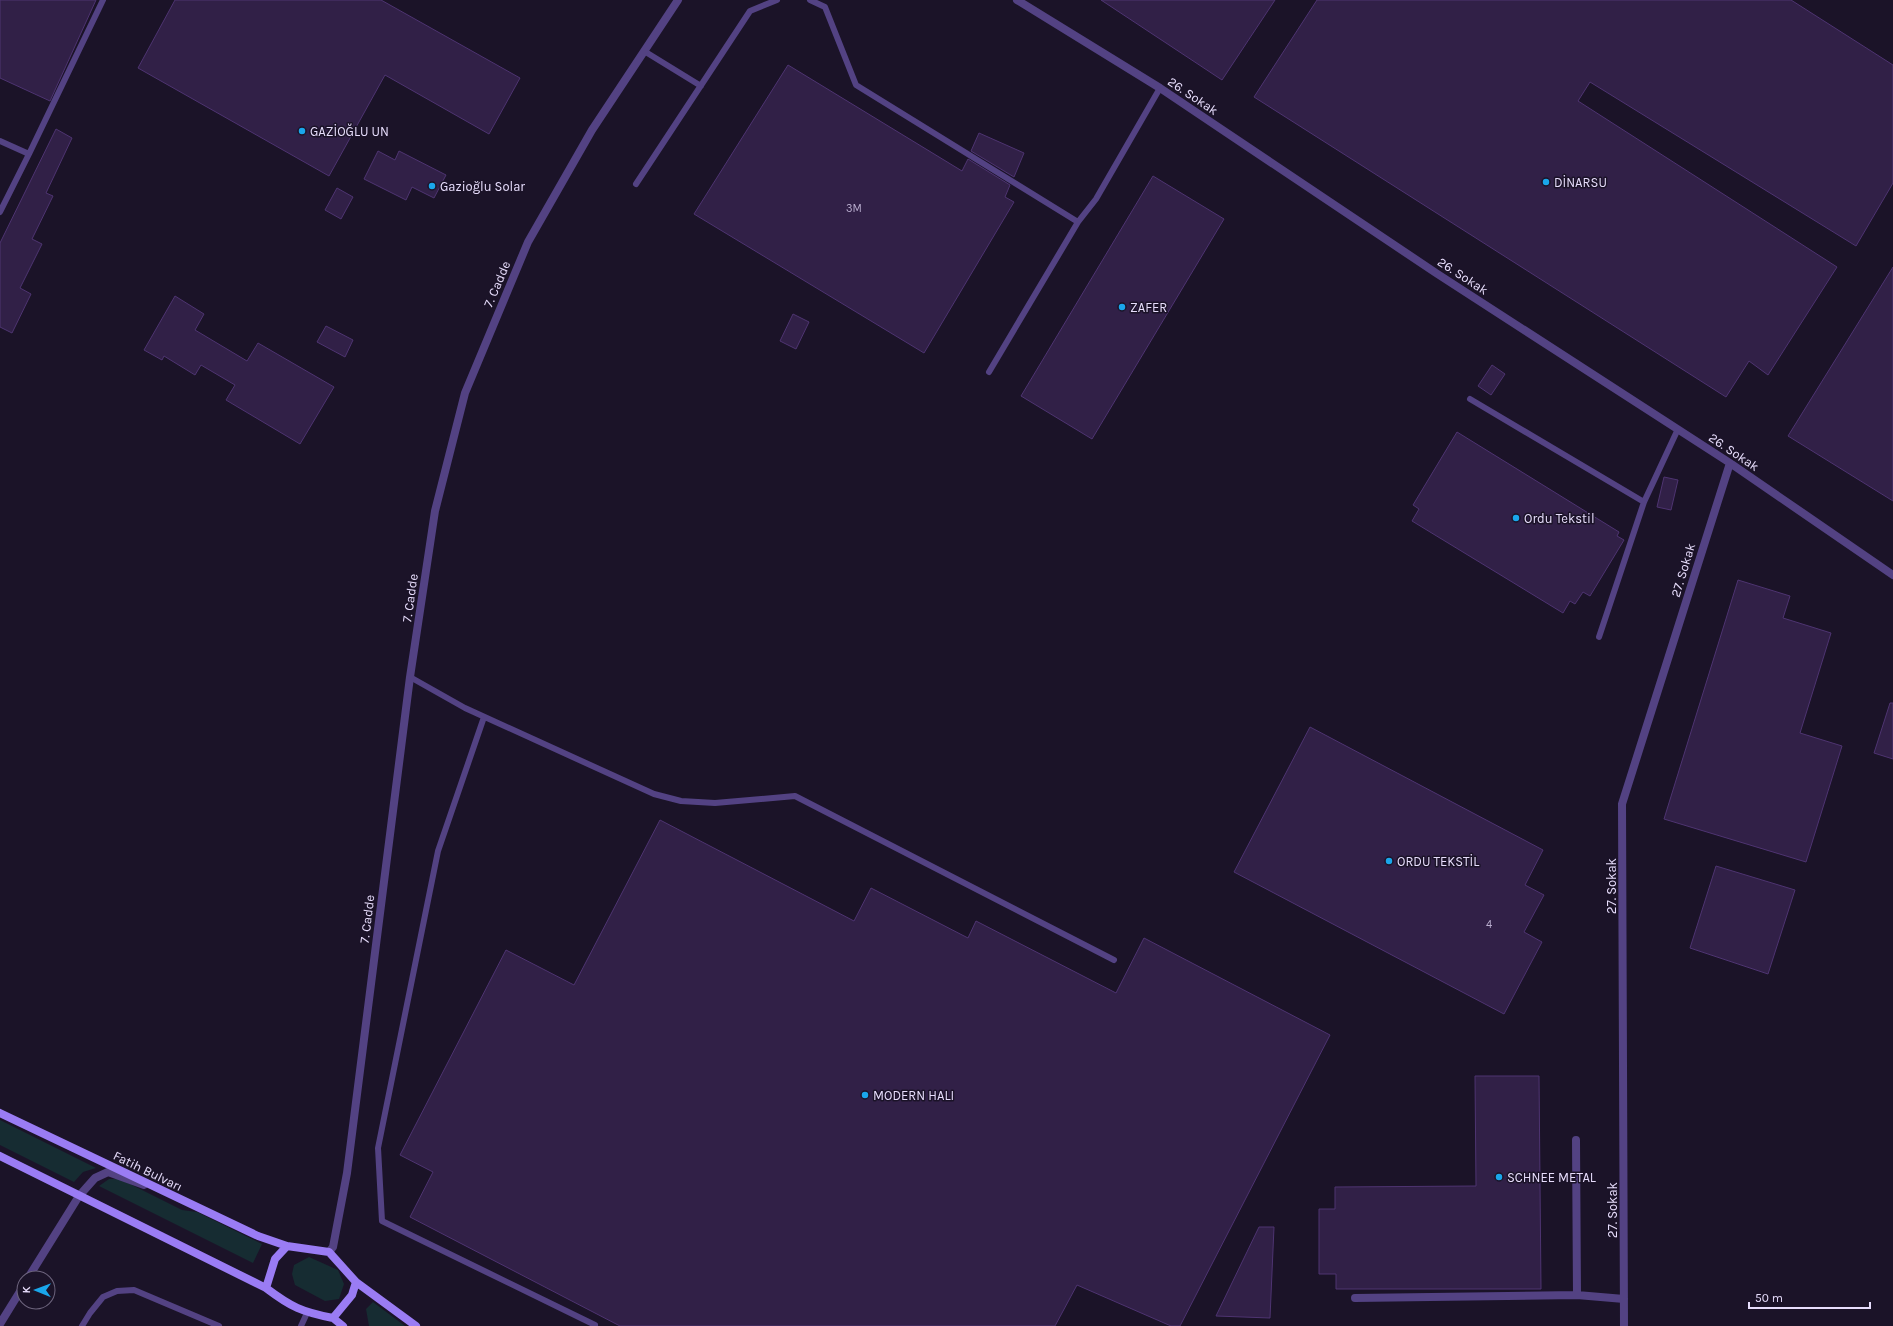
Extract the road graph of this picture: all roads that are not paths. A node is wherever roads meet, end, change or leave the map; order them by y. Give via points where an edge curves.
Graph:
1 (103, 0) edge
2 (678, 0) edge
3 (777, 0) edge
4 (810, 0) edge
5 (1017, 0) edge
6 (644, 51) junction
7 (701, 86) junction
8 (1160, 88) junction
9 (0, 141) edge
10 (30, 154) junction
11 (636, 184) dead end
12 (0, 212) edge
13 (1078, 222) junction
14 (989, 372) dead end
15 (1470, 399) dead end
16 (1678, 429) junction
17 (1730, 463) junction
18 (1644, 502) junction
19 (1893, 575) edge
20 (1599, 637) dead end
21 (410, 677) junction
22 (484, 717) junction
23 (1114, 960) dead end
24 (0, 1113) edge
25 (1576, 1140) dead end
26 (0, 1156) edge
27 (168, 1194) junction
28 (79, 1196) junction
29 (287, 1246) junction
30 (329, 1252) junction
31 (33, 1270) edge
32 (356, 1282) junction
33 (266, 1288) junction
34 (1577, 1295) junction
35 (16, 1298) edge
36 (1355, 1298) dead end
37 (1624, 1299) junction
38 (307, 1313) junction
39 (333, 1318) junction
40 (0, 1324) edge
41 (595, 1325) edge
42 (82, 1326) edge
43 (219, 1326) edge
44 (301, 1326) edge
45 (343, 1326) edge
46 (416, 1326) edge
47 (1624, 1326) edge

1 - 10 lane
2 - 6 street, 7. Cadde
3 - 7 lane via 750,11
4 - 13 lane via 825,6 856,85
5 - 8 street, 26. Sokak
6 - 7 lane
6 - 21 street, 7. Cadde via 592,130 528,242 465,393 435,511
7 - 11 lane
8 - 13 lane via 1096,199
8 - 16 street, 26. Sokak via 1436,273
9 - 10 lane
10 - 12 lane
13 - 14 lane
15 - 18 lane
16 - 17 street, 26. Sokak
16 - 18 lane
17 - 19 street, 26. Sokak
17 - 37 street, 27. Sokak via 1622,804
18 - 20 lane
21 - 22 lane
21 - 30 street, 7. Cadde via 346,1173 333,1247
22 - 23 lane via 654,794 674,799 715,803 795,796
22 - 41 lane via 438,851 378,1148 382,1221
24 - 27 main road, Fatih Bulvarı
25 - 34 street
26 - 28 main road
27 - 28 street via 108,1172 95,1178
27 - 29 main road, Fatih Bulvarı via 258,1236
28 - 31 street
28 - 33 main road
29 - 30 main road, Fatih Bulvarı
29 - 33 main road via 275,1259
30 - 32 main road
32 - 39 main road via 352,1295
32 - 46 main road
33 - 38 main road via 286,1303
34 - 36 street
34 - 37 street
35 - 40 street
37 - 47 street, 27. Sokak
38 - 39 main road
38 - 44 lane
39 - 45 main road
42 - 43 lane via 103,1297 117,1291 134,1290

